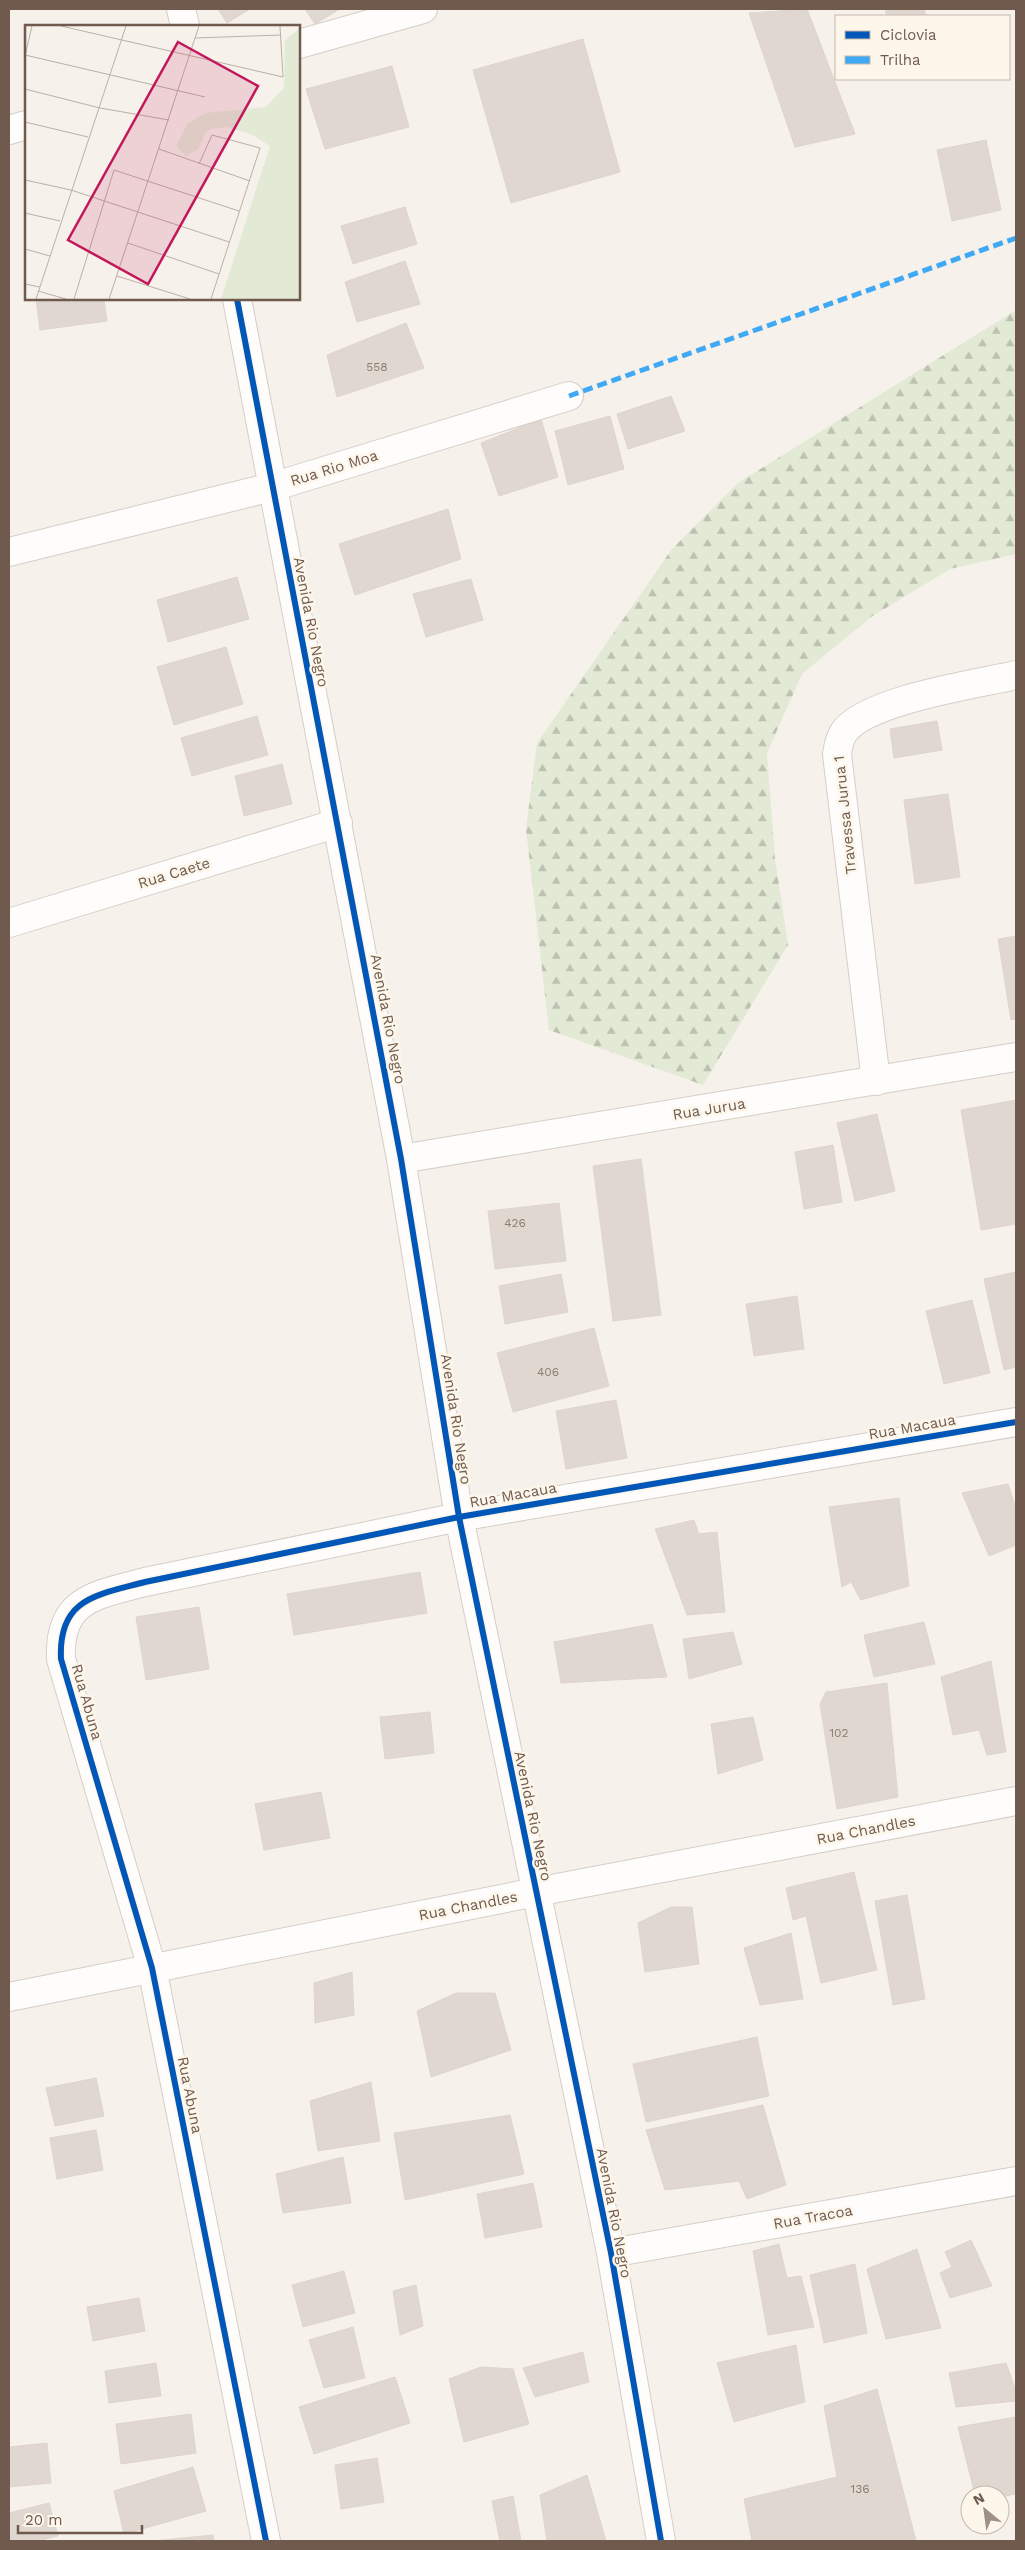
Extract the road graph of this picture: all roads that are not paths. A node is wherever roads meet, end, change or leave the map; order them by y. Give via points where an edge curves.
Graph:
1 (181, 9) edge
2 (423, 9) edge
3 (185, 25) edge
4 (300, 44) edge
5 (25, 125) edge
6 (9, 130) edge
7 (237, 300) edge
8 (569, 396) dead end
9 (272, 487) junction
10 (9, 552) edge
11 (1016, 675) edge
12 (338, 823) junction
13 (9, 923) edge
14 (1016, 1057) edge
15 (876, 1081) junction
16 (401, 1159) junction
17 (1016, 1422) edge
18 (459, 1517) junction
19 (61, 1660) joint
20 (1016, 1802) edge
21 (536, 1892) junction
22 (152, 1968) junction
23 (9, 1997) edge
24 (1016, 2181) edge
25 (611, 2253) junction
26 (266, 2541) edge
27 (661, 2541) edge

1 - 3 street
2 - 4 street
5 - 6 street
7 - 9 street, Avenida Rio Negro
8 - 9 street, Rua Rio Moa
9 - 10 street, Rua Rio Moa
9 - 12 street, Avenida Rio Negro
11 - 15 street, Travessa Jurua 1 via 879,709 859,719 844,732 839,743 837,754
12 - 13 street, Rua Caete
12 - 16 street, Avenida Rio Negro
14 - 15 street, Rua Jurua
15 - 16 street, Rua Jurua
16 - 18 street, Avenida Rio Negro
17 - 18 street, Rua Macaua
18 - 19 street, Rua Macaua via 145,1582 95,1596 70,1614 60,1643
18 - 21 street, Avenida Rio Negro
19 - 22 street, Rua Abuna
20 - 21 street, Rua Chandles
21 - 22 street, Rua Chandles
21 - 25 street, Avenida Rio Negro
22 - 23 street, Rua Chandles
22 - 26 street, Rua Abuna
24 - 25 street, Rua Tracoa
25 - 27 street, Avenida Rio Negro

